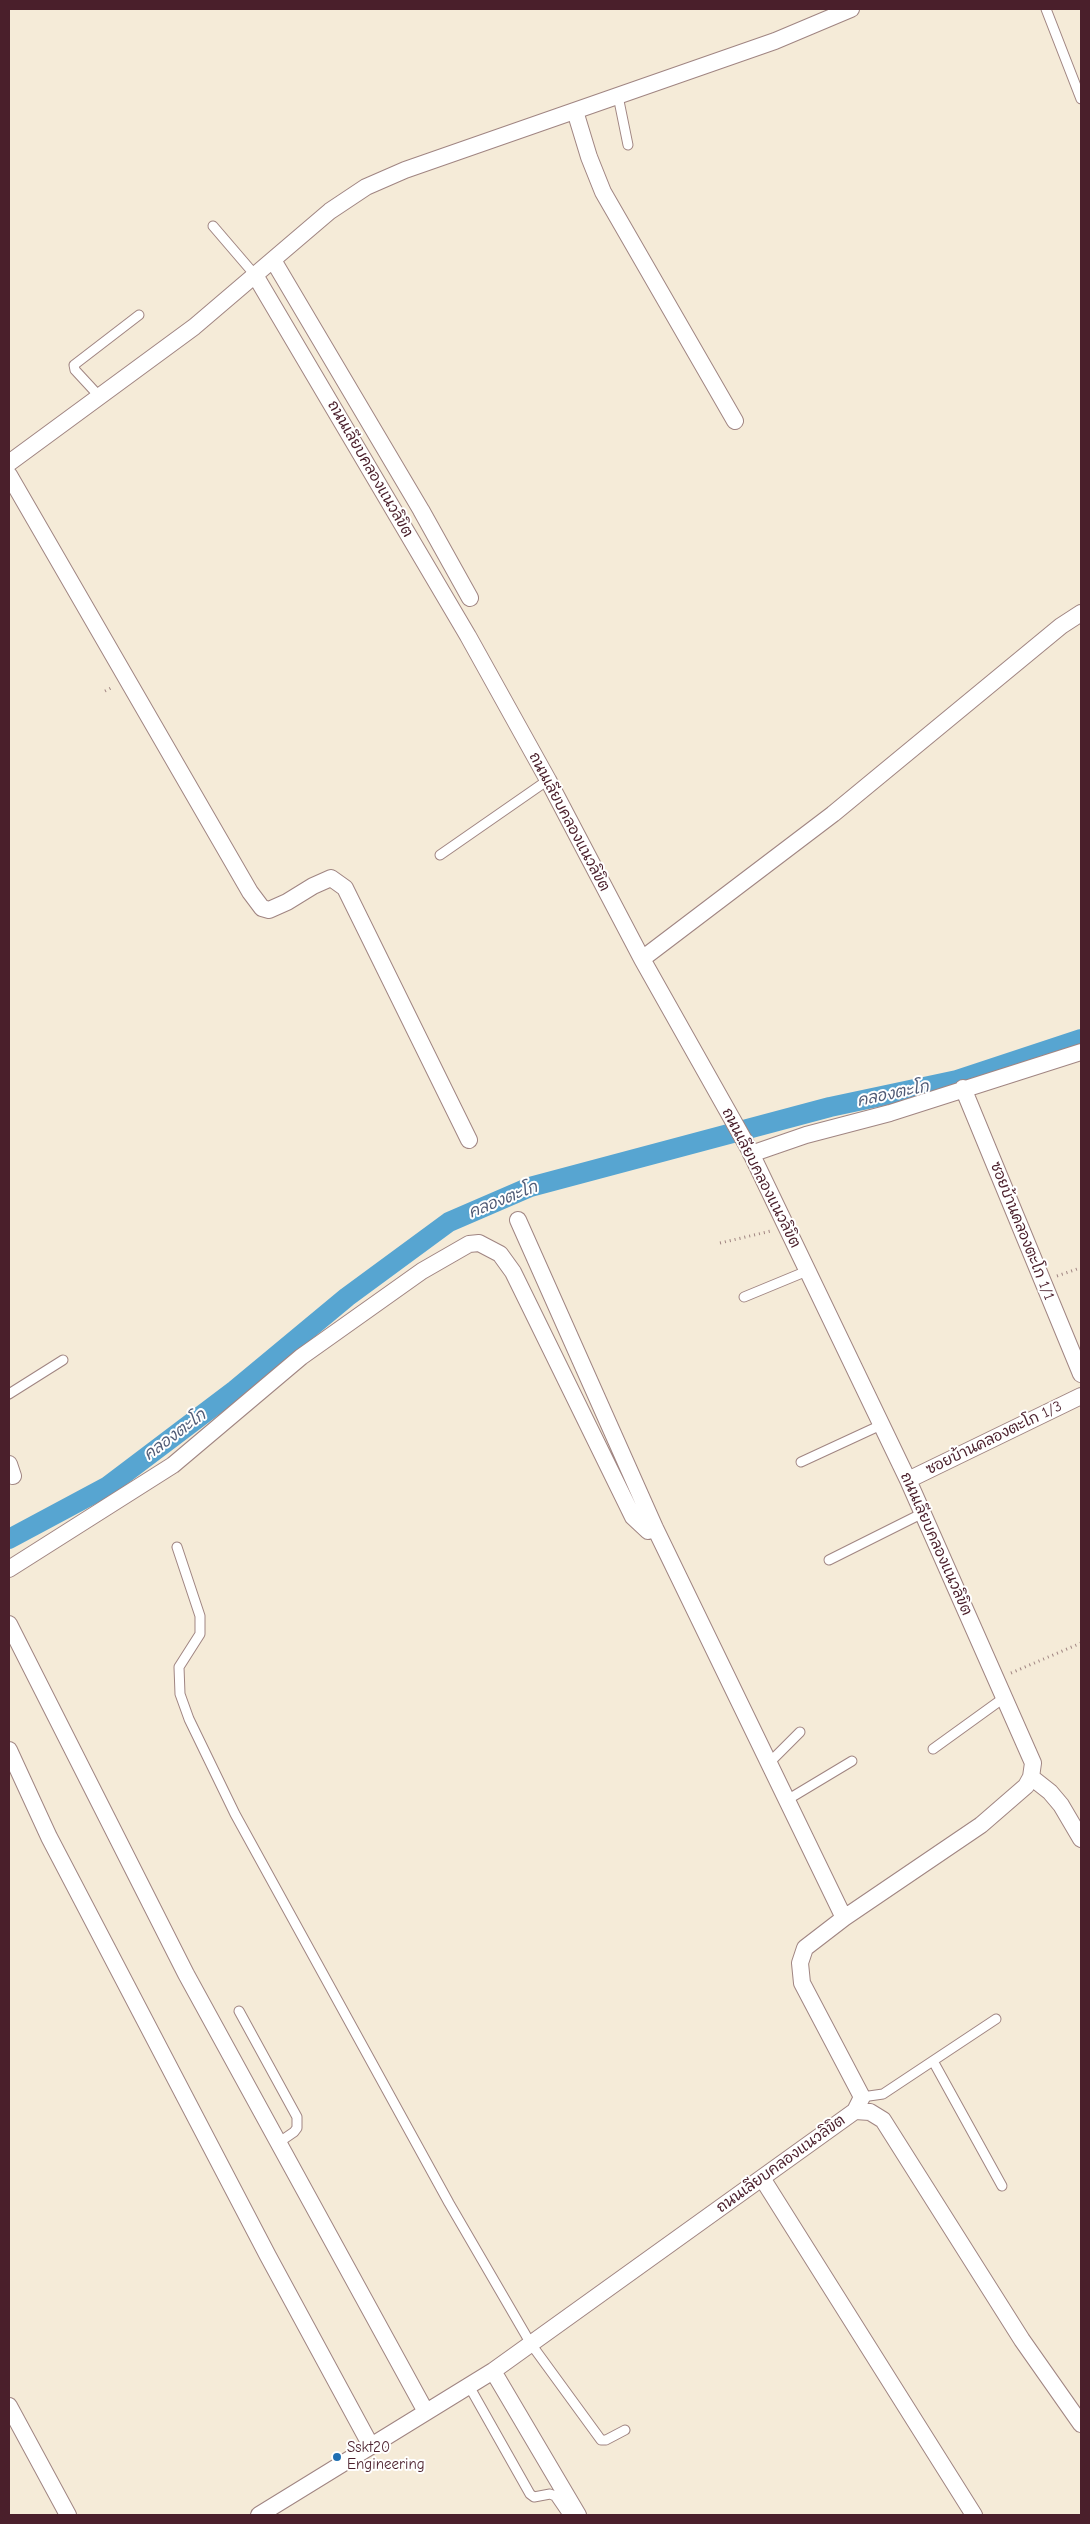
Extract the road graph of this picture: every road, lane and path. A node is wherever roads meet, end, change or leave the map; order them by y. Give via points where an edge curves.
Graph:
1 (851, 9) edge
2 (1046, 9) edge
3 (618, 96) junction
4 (1081, 99) edge
5 (575, 111) junction
6 (628, 145) dead end
7 (214, 226) dead end
8 (273, 260) junction
9 (255, 275) junction
10 (139, 315) dead end
11 (99, 396) junction
12 (735, 421) dead end
13 (9, 463) edge
14 (9, 475) edge
15 (421, 510) junction
16 (402, 524) junction
17 (470, 598) dead end
18 (1081, 613) edge
19 (548, 780) junction
20 (440, 855) dead end
21 (642, 959) junction
22 (1081, 1052) edge
23 (963, 1088) junction
24 (469, 1140) dead end
25 (750, 1152) junction
26 (518, 1220) dead end
27 (787, 1228) junction
28 (720, 1243) dead end
29 (1080, 1268) edge
30 (807, 1271) junction
31 (1042, 1281) junction
32 (744, 1297) dead end
33 (62, 1360) dead end
34 (1081, 1374) edge
35 (9, 1394) edge
36 (1081, 1396) edge
37 (882, 1425) junction
38 (802, 1462) dead end
39 (908, 1480) junction
40 (923, 1513) junction
41 (655, 1528) junction
42 (177, 1548) dead end
43 (829, 1560) dead end
44 (9, 1569) edge
45 (9, 1624) edge
46 (1081, 1643) edge
47 (997, 1679) junction
48 (1004, 1697) junction
49 (800, 1732) dead end
50 (9, 1750) edge
51 (933, 1750) dead end
52 (852, 1761) dead end
53 (769, 1763) junction
54 (1031, 1778) junction
55 (787, 1800) junction
56 (1081, 1839) edge
57 (844, 1918) junction
58 (239, 2011) dead end
59 (996, 2019) dead end
60 (933, 2061) junction
61 (858, 2104) junction
62 (278, 2143) junction
63 (762, 2178) junction
64 (1002, 2186) dead end
65 (531, 2344) junction
66 (493, 2371) junction
67 (469, 2386) junction
68 (9, 2406) edge
69 (426, 2412) junction
70 (1081, 2424) edge
71 (626, 2430) dead end
72 (371, 2446) junction
73 (68, 2515) edge
74 (259, 2515) edge
75 (568, 2515) edge
76 (578, 2515) edge
77 (974, 2515) edge

1 - 3 street via 776,41
2 - 4 lane
3 - 5 street
3 - 6 lane
5 - 8 street via 405,170 366,187 330,211
5 - 12 street via 603,192
7 - 9 lane
8 - 9 street
8 - 15 street
9 - 11 street via 194,327
9 - 16 street, ถนนเลียบคลองแนวลิขิต
10 - 11 lane via 74,365
11 - 13 street
14 - 24 street via 262,908 269,910 331,878 345,888
15 - 16 street
15 - 17 street
16 - 19 street, ถนนเลียบคลองแนวลิขิต
18 - 21 street via 833,814
19 - 20 lane
19 - 21 street, ถนนเลียบคลองแนวลิขิต
21 - 25 street, ถนนเลียบคลองแนวลิขิต
22 - 23 street
23 - 25 street via 890,1113
23 - 31 street, ซอยบ้านคลองตะโก 1/1
25 - 27 street, ถนนเลียบคลองแนวลิขิต
26 - 41 street
27 - 28 path
27 - 30 street, ถนนเลียบคลองแนวลิขิต
29 - 31 path
30 - 32 lane
30 - 37 street, ถนนเลียบคลองแนวลิขิต
31 - 34 street, ซอยบ้านคลองตะโก 1/1
33 - 35 lane
36 - 39 street, ซอยบ้านคลองตะโก 1/3
37 - 38 lane
37 - 39 street, ถนนเลียบคลองแนวลิขิต
39 - 40 street, ถนนเลียบคลองแนวลิขิต
40 - 43 lane
40 - 47 street, ถนนเลียบคลองแนวลิขิต
41 - 44 street via 648,1531 633,1517 513,1272 500,1254 479,1243 469,1244 422,1270 301,1357 173,1465
41 - 53 street
42 - 65 lane via 200,1616 200,1634 179,1667 180,1694 189,1719 235,1814 334,1996
45 - 62 street via 186,1974
46 - 47 path
47 - 48 street, ถนนเลียบคลองแนวลิขิต
48 - 51 lane
48 - 54 street, ถนนเลียบคลองแนวลิขิต via 1033,1763
49 - 53 lane
50 - 72 street via 54,1845
52 - 55 lane
53 - 55 street
54 - 56 street via 1061,1805
54 - 57 street via 980,1825
55 - 57 street
57 - 61 street via 805,1948 800,1963 802,1983
58 - 62 lane via 297,2117 297,2128
59 - 60 lane
60 - 61 lane via 883,2094
60 - 64 lane
61 - 63 street, ถนนเลียบคลองแนวลิขิต
61 - 70 street via 883,2120 1022,2340
62 - 69 street
63 - 65 street, ถนนเลียบคลองแนวลิขิต
63 - 77 street
65 - 66 street, ถนนเลียบคลองแนวลิขิต
65 - 71 lane via 601,2440
66 - 67 street, ถนนเลียบคลองแนวลิขิต
66 - 76 street
67 - 69 street, ถนนเลียบคลองแนวลิขิต
67 - 75 lane via 530,2494 534,2497 555,2496
68 - 73 street
69 - 72 street, ถนนเลียบคลองแนวลิขิต
72 - 74 street, ถนนเลียบคลองแนวลิขิต

